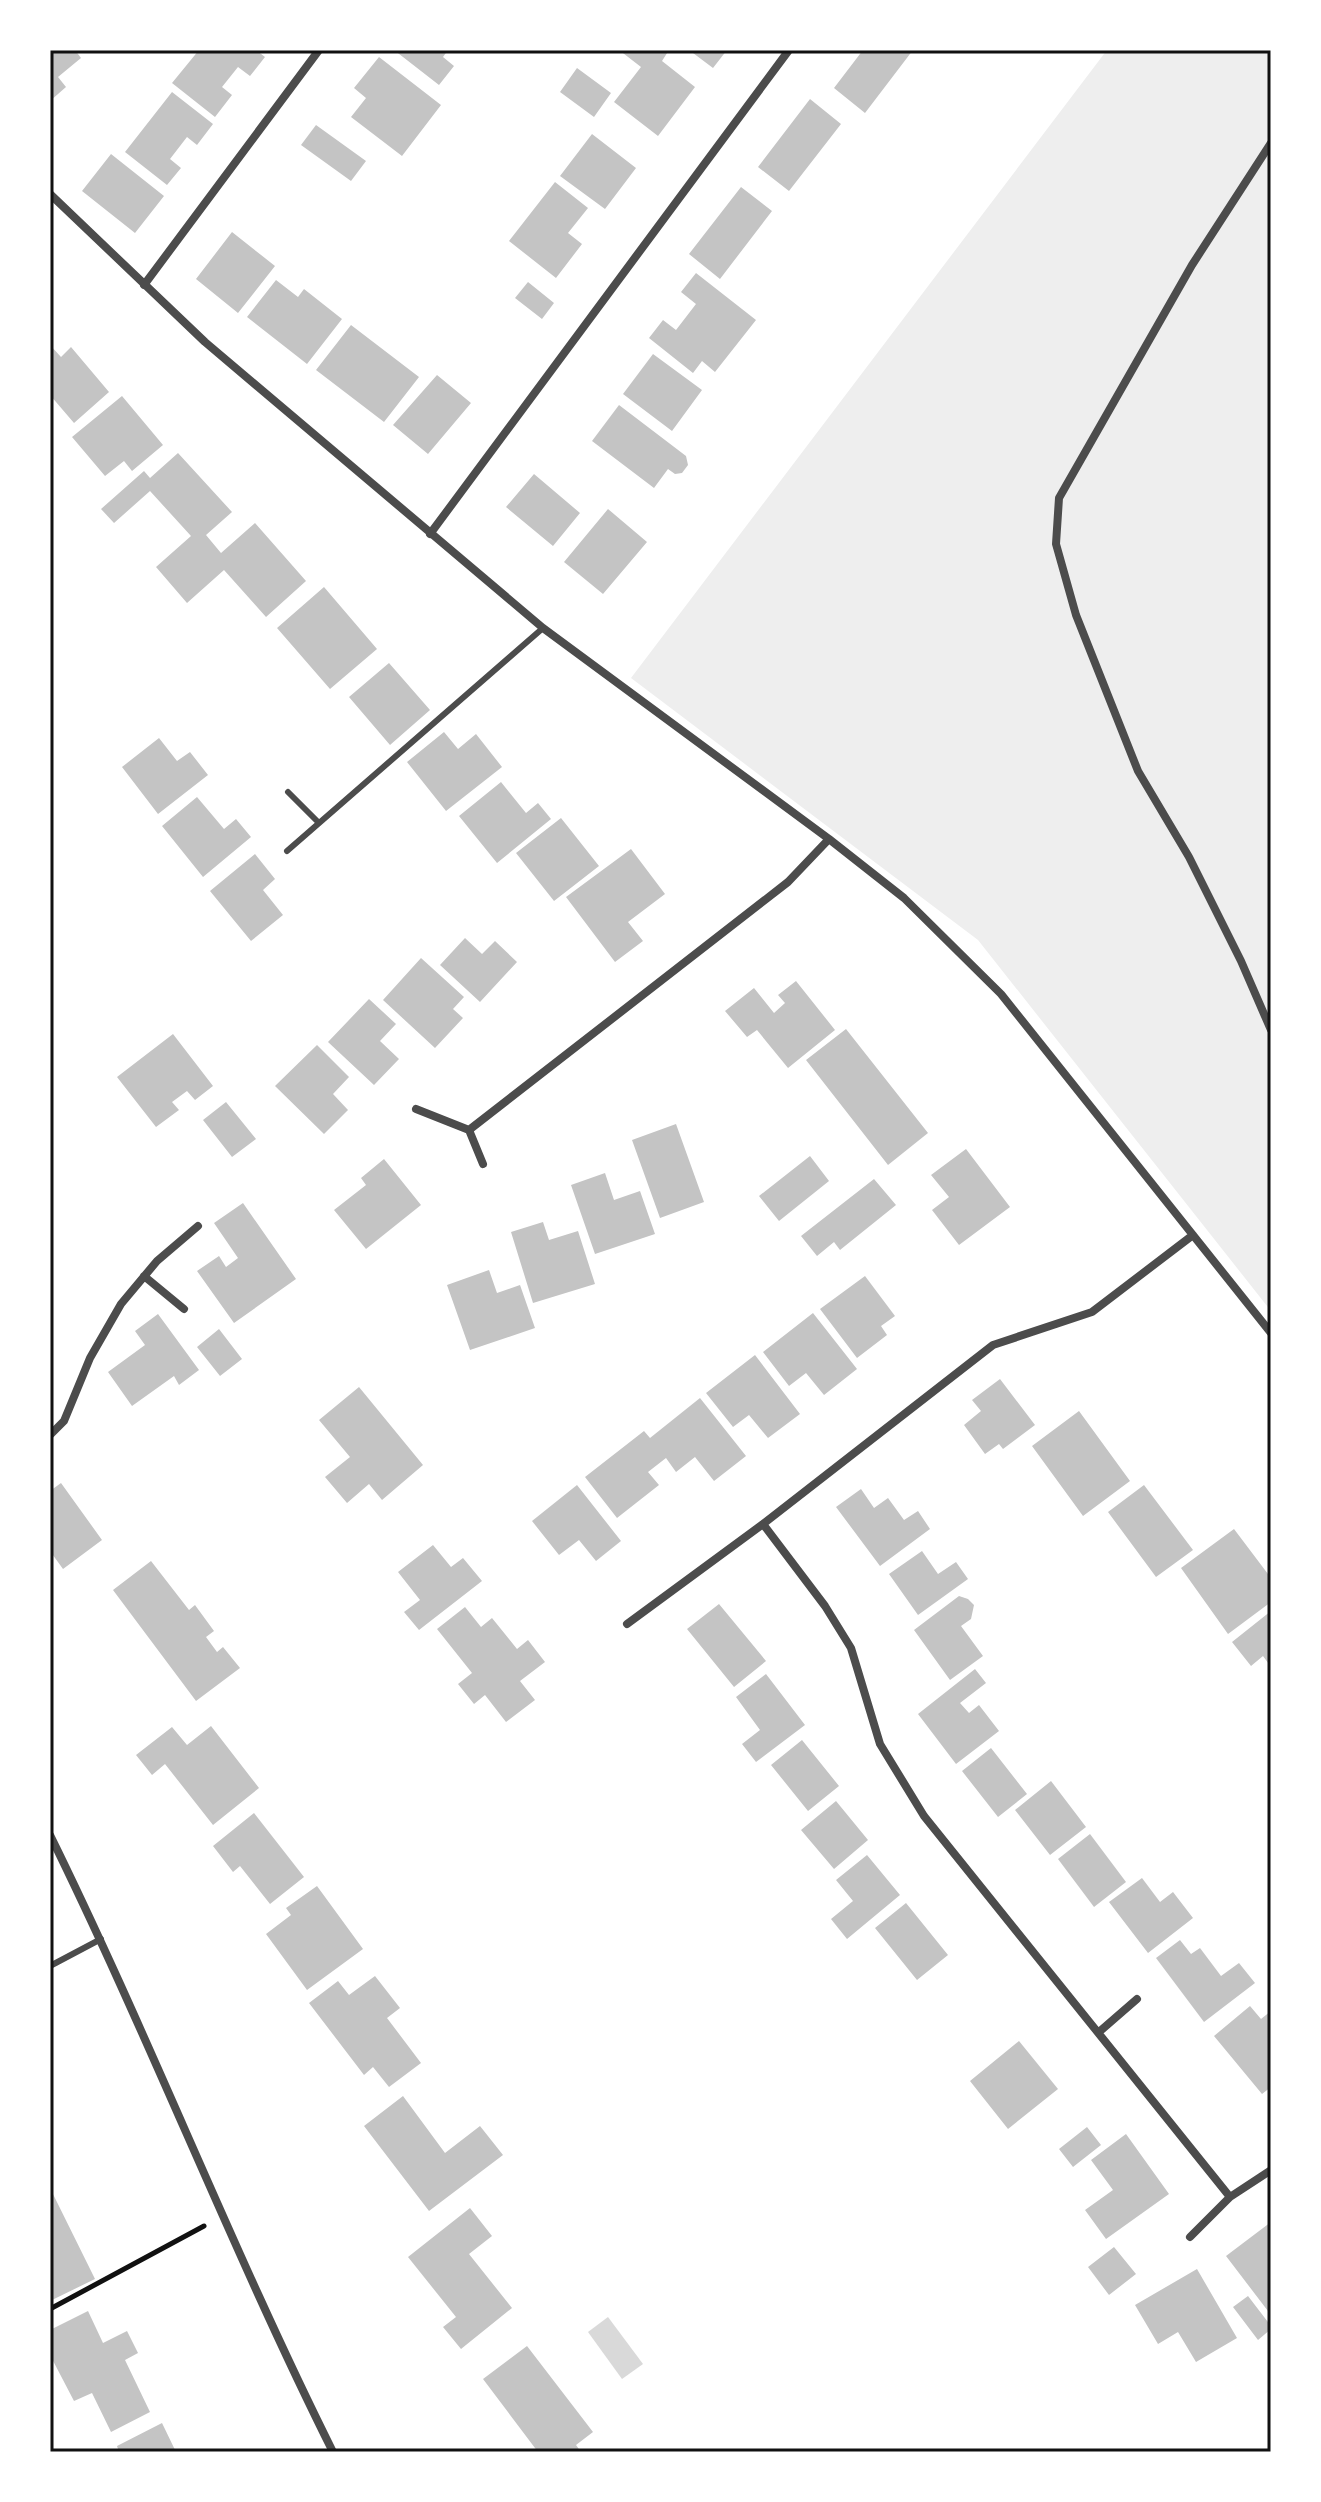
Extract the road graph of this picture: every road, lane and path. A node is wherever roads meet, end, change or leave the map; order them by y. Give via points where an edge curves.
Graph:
1 (319, 50) edge
2 (789, 50) edge
3 (1271, 143) edge
4 (50, 194) edge
5 (144, 285) junction
6 (430, 534) junction
7 (543, 628) junction
8 (288, 792) dead end
9 (319, 823) junction
10 (829, 839) junction
11 (287, 851) dead end
12 (1271, 1030) edge
13 (416, 1109) dead end
14 (469, 1130) junction
15 (483, 1164) dead end
16 (198, 1226) dead end
17 (1193, 1235) junction
18 (144, 1276) junction
19 (184, 1309) dead end
20 (1271, 1333) edge
21 (50, 1435) edge
22 (763, 1524) junction
23 (627, 1624) dead end
24 (50, 1835) edge
25 (101, 1939) junction
26 (50, 1966) edge
27 (1137, 1999) dead end
28 (1099, 2032) junction
29 (1271, 2170) edge
30 (1230, 2197) junction
31 (222, 2216) junction
32 (1190, 2237) dead end
33 (50, 2309) edge
34 (333, 2452) edge

1 - 5 street
2 - 6 street
3 - 12 street via 1192,265 1059,498 1056,544 1076,615 1138,771 1189,857
4 - 5 street
5 - 6 street
6 - 7 street
7 - 9 lane
7 - 10 street
8 - 9 lane
9 - 11 lane
10 - 14 street via 788,882
10 - 17 street via 904,898 1001,994
13 - 14 street
14 - 15 street
16 - 18 street
17 - 20 street
17 - 22 street via 1092,1312 993,1345
18 - 19 street
18 - 21 street via 121,1304 90,1358 64,1421
22 - 23 street
22 - 28 street via 851,1648 880,1744 924,1816
24 - 25 street
25 - 26 lane
25 - 31 street
27 - 28 street
28 - 30 street
29 - 30 street
30 - 32 street
31 - 33 path
31 - 34 street

